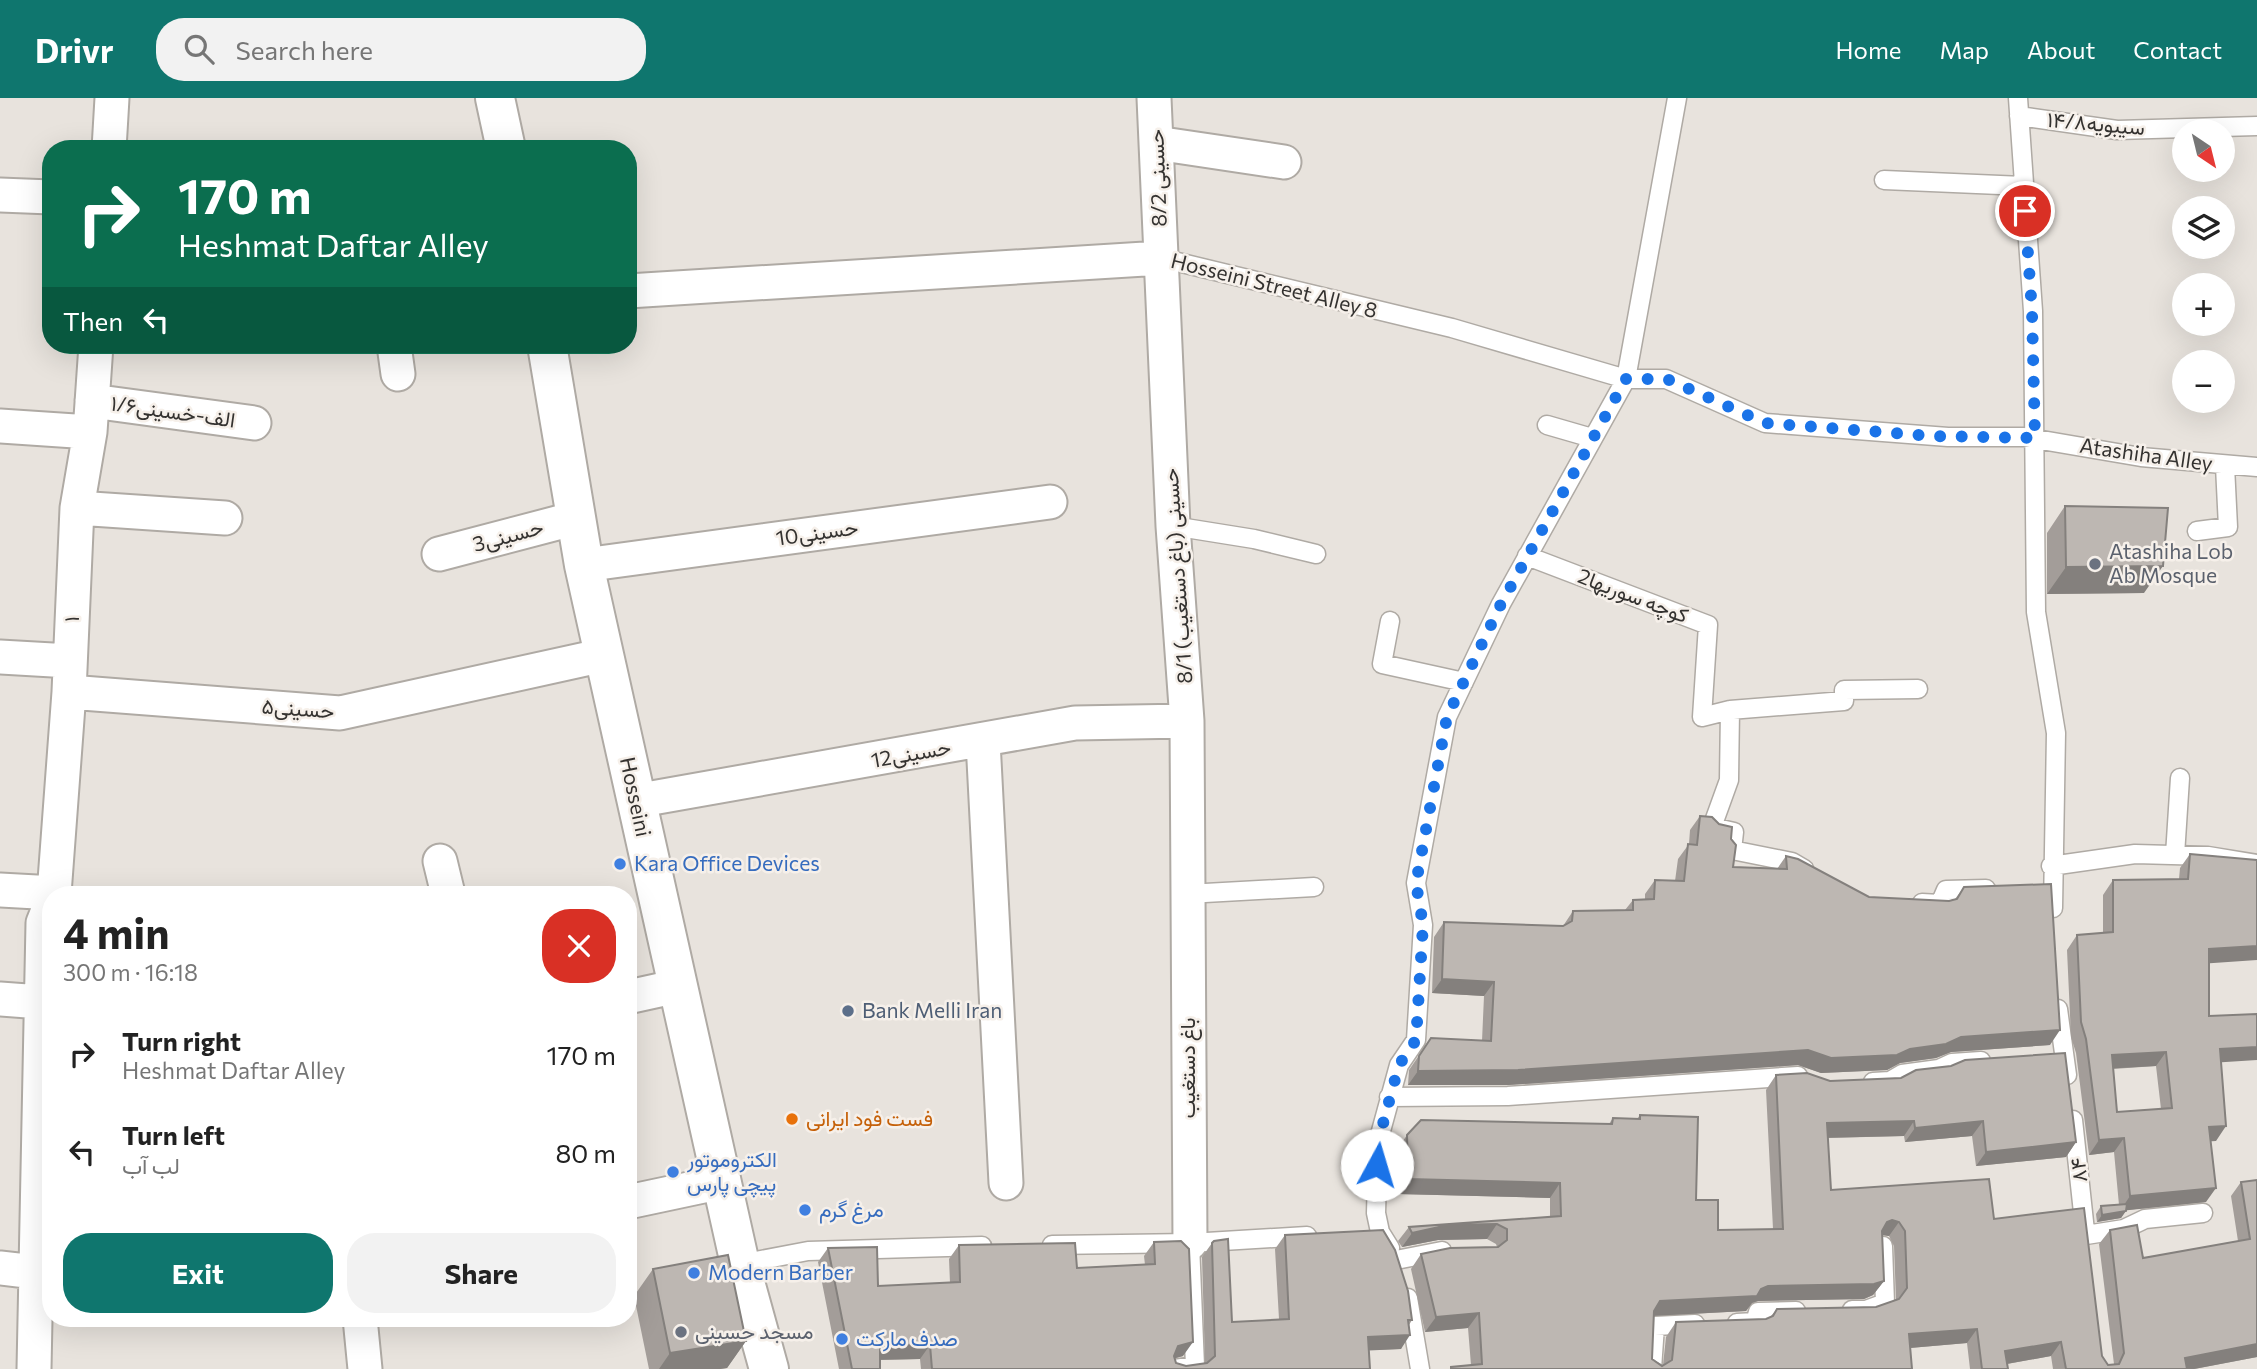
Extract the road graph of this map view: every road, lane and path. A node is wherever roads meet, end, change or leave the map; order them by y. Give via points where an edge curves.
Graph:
1 (112, 98) edge
2 (495, 98) edge
3 (1154, 98) edge
4 (1676, 98) edge
5 (2019, 107) edge
6 (2257, 126) edge
7 (110, 140) edge
8 (504, 140) edge
9 (1156, 143) junction
10 (1284, 162) dead end
11 (1884, 180) dead end
12 (2023, 186) junction
13 (0, 195) edge
14 (42, 197) edge
15 (1161, 258) junction
16 (637, 290) edge
17 (95, 354) edge
18 (549, 354) edge
19 (1626, 379) junction
20 (91, 416) junction
21 (254, 423) dead end
22 (1548, 425) dead end
23 (0, 426) edge
24 (1592, 438) junction
25 (2035, 438) junction
26 (2225, 467) junction
27 (2257, 467) edge
28 (1050, 502) dead end
29 (77, 508) junction
30 (225, 518) dead end
31 (576, 518) junction
32 (1174, 526) junction
33 (2197, 531) dead end
34 (439, 554) dead end
35 (1316, 554) dead end
36 (1527, 556) junction
37 (583, 565) junction
38 (1390, 621) dead end
39 (604, 655) junction
40 (0, 657) edge
41 (70, 676) junction
42 (1464, 682) junction
43 (1919, 690) dead end
44 (1730, 709) junction
45 (1187, 721) junction
46 (983, 741) junction
47 (2180, 778) dead end
48 (635, 801) junction
49 (2175, 855) junction
50 (440, 861) dead end
51 (2257, 864) edge
52 (2051, 866) junction
53 (1815, 876) edge
54 (53, 886) edge
55 (446, 886) edge
56 (1314, 887) dead end
57 (1998, 888) edge
58 (0, 890) edge
59 (1187, 894) junction
60 (1900, 902) edge
61 (42, 905) edge
62 (2054, 928) edge
63 (678, 986) junction
64 (42, 993) edge
65 (637, 995) edge
66 (2057, 998) edge
67 (0, 999) edge
68 (41, 1002) junction
69 (42, 1038) edge
70 (2002, 1059) edge
71 (1854, 1083) edge
72 (1819, 1084) edge
73 (1389, 1097) junction
74 (42, 1146) edge
75 (722, 1182) junction
76 (1006, 1183) dead end
77 (637, 1200) edge
78 (2203, 1213) dead end
79 (1326, 1235) edge
80 (1189, 1243) junction
81 (1004, 1245) edge
82 (1030, 1245) edge
83 (1883, 1246) edge
84 (1463, 1251) edge
85 (1396, 1260) junction
86 (740, 1264) junction
87 (0, 1268) edge
88 (35, 1272) junction
89 (1839, 1310) edge
90 (1812, 1311) edge
91 (361, 1327) edge
92 (34, 1369) edge
93 (365, 1369) edge
94 (769, 1369) edge
95 (1175, 1369) edge
96 (1420, 1369) edge
97 (1652, 1369) edge

1 - 7 street
2 - 8 street
3 - 9 street, 8/2 حسینی
4 - 19 lane
5 - 6 lane, سیبویه۱۴/۸ via 2117,130
5 - 12 lane
9 - 10 street
9 - 15 street, 8/2 حسینی
11 - 12 lane
12 - 25 lane
13 - 14 street
15 - 16 street, Hosseini Street Alley 8
15 - 19 lane, Hosseini Street Alley 8 via 1452,328
15 - 32 street, 8/1 حسینی (باغ دستغیب)
17 - 20 street, ۱
18 - 31 street, Hosseini
19 - 24 lane
19 - 25 lane, Hosseini Street Alley 8 via 1667,379 1765,423 1932,436
20 - 21 street, الف-خسینی۱/۶
20 - 23 street, الف-خسینی۱/۶
20 - 29 street, ۱
22 - 24 lane
24 - 36 lane
25 - 26 lane, Atashiha Alley
25 - 52 lane via 2036,612 2056,733
26 - 27 lane, Atashiha Alley
26 - 33 lane via 2228,527
28 - 37 street, حسینی10
29 - 30 street
29 - 41 street, ۱
31 - 34 street, حسینی3
31 - 37 street, Hosseini
32 - 35 lane
32 - 45 street, 8/1 حسینی (باغ دستغیب)
36 - 42 lane
36 - 44 lane, کوچه سوریها2 via 1708,625 1702,718
37 - 39 street, Hosseini
38 - 42 lane via 1382,664
39 - 41 street, حسینی۵ via 340,713
39 - 48 street, Hosseini
40 - 41 street, حسینی۵
41 - 54 street, ۱
42 - 73 lane via 1447,717 1416,883 1430,926 1416,1040 1399,1065
43 - 44 lane via 1844,690 1844,701
44 - 53 lane via 1729,780 1712,827 1734,832 1732,850 1792,862
45 - 46 street, حسینی12 via 1075,723
45 - 59 street, 8/1 حسینی (باغ دستغیب)
46 - 48 street, حسینی12
46 - 76 street
47 - 49 lane
48 - 63 street, Hosseini
49 - 51 lane
49 - 52 lane via 2135,855
50 - 55 street
52 - 62 lane via 2045,887
56 - 59 lane
57 - 60 lane via 1946,890 1940,904
58 - 61 street
59 - 80 street, باغ دستغیب
63 - 65 street
63 - 75 street, Hosseini
64 - 68 street, ۱
66 - 78 lane, ۸۴ via 2058,1056 2070,1100 2087,1242 2145,1219
67 - 68 street
68 - 69 street, ۱
70 - 71 lane via 1952,1063 1890,1081
72 - 73 lane via 1799,1076 1508,1096
73 - 85 lane via 1378,1142 1374,1232
74 - 88 street, ۱
75 - 77 street
75 - 86 street, Hosseini
79 - 80 lane
80 - 82 lane
80 - 95 lane via 1195,1366
81 - 86 lane via 808,1251
83 - 89 lane via 1885,1303 1866,1310
84 - 85 lane
85 - 96 lane via 1409,1302
86 - 94 street, Hosseini
87 - 88 street
88 - 92 street, ۱
90 - 97 lane via 1758,1312 1755,1322 1655,1326
91 - 93 street

